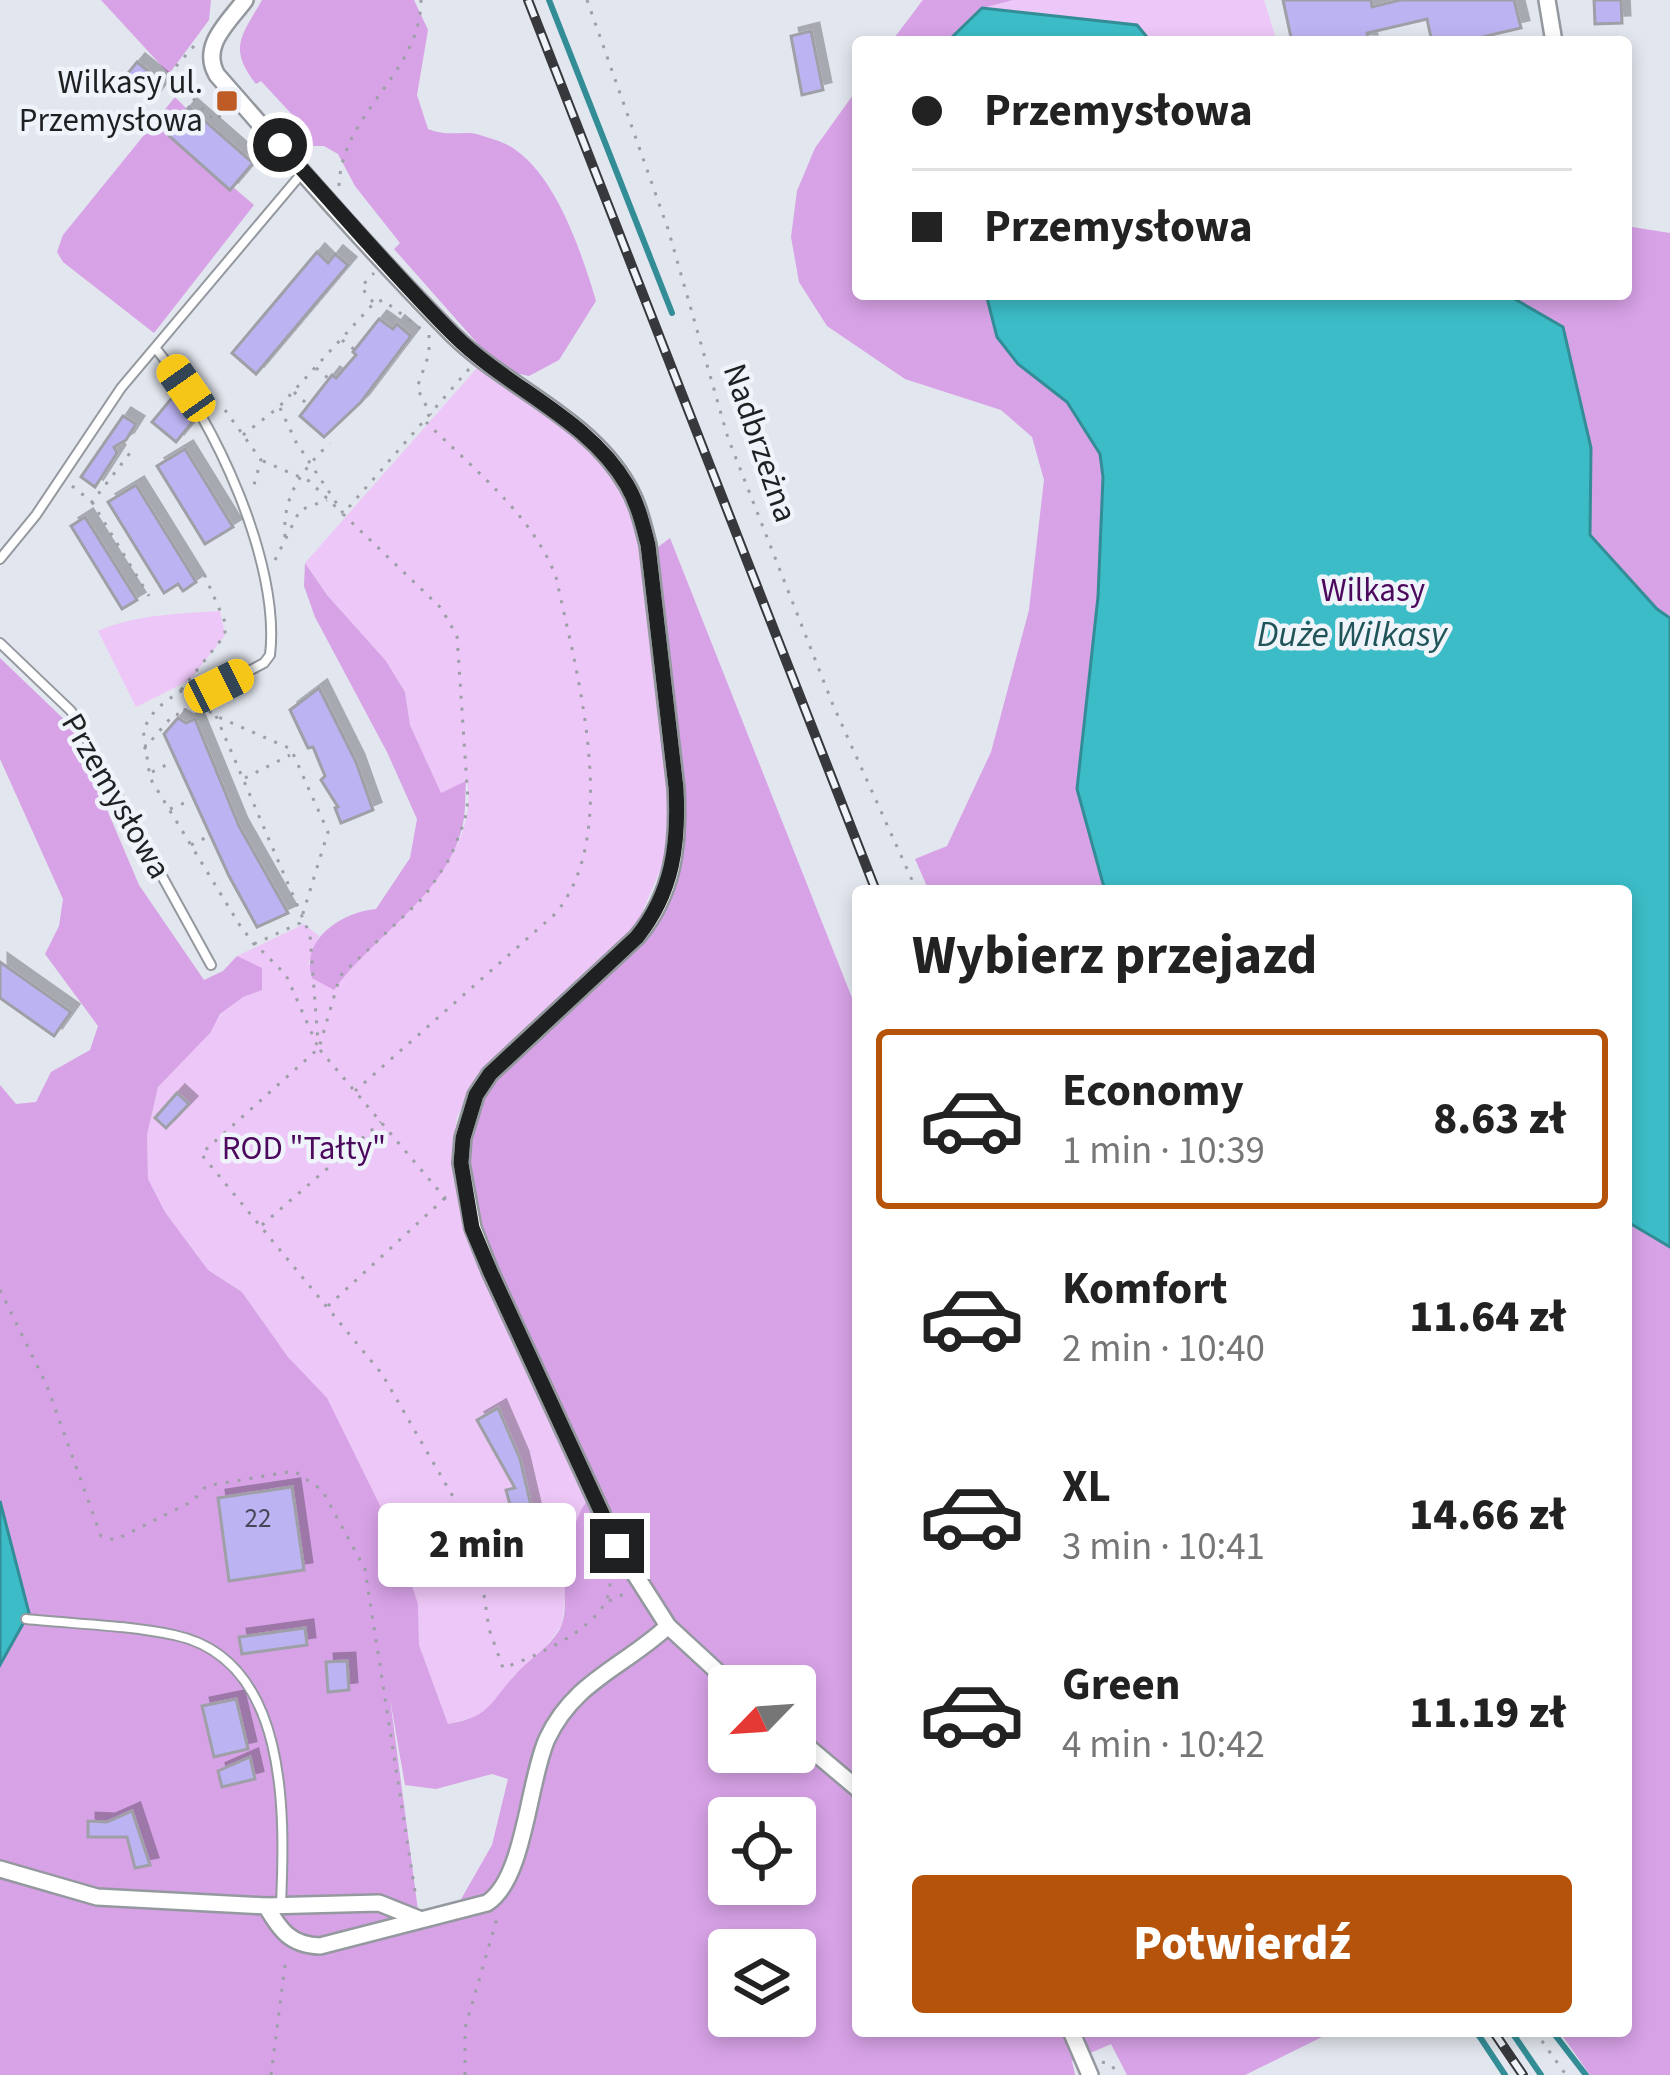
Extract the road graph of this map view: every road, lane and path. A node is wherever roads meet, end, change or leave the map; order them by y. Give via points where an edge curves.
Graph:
1 (245, 0) edge
2 (421, 0) edge
3 (587, 0) edge
4 (1547, 0) edge
5 (1553, 36) edge
6 (304, 171) junction
7 (338, 184) dead end
8 (361, 287) dead end
9 (374, 303) junction
10 (358, 320) junction
11 (368, 327) dead end
12 (341, 339) junction
13 (157, 350) junction
14 (355, 350) dead end
15 (477, 357) junction
16 (315, 368) junction
17 (329, 379) dead end
18 (293, 392) junction
19 (306, 403) dead end
20 (279, 407) junction
21 (431, 416) junction
22 (426, 422) junction
23 (243, 435) dead end
24 (330, 442) dead end
25 (130, 453) dead end
26 (261, 460) dead end
27 (310, 462) junction
28 (298, 477) junction
29 (61, 478) junction
30 (328, 500) junction
31 (92, 502) junction
32 (344, 514) junction
33 (286, 537) junction
34 (0, 559) edge
35 (275, 560) dead end
36 (200, 567) dead end
37 (149, 596) dead end
38 (0, 643) edge
39 (219, 686) dead end
40 (180, 691) junction
41 (188, 696) junction
42 (216, 716) junction
43 (144, 749) junction
44 (292, 754) junction
45 (172, 762) dead end
46 (149, 773) junction
47 (243, 778) junction
48 (189, 801) dead end
49 (170, 809) junction
50 (205, 838) dead end
51 (191, 844) junction
52 (222, 876) dead end
53 (213, 880) junction
54 (914, 885) edge
55 (245, 910) dead end
56 (234, 915) junction
57 (304, 915) junction
58 (254, 944) junction
59 (212, 965) dead end
60 (319, 1048) junction
61 (355, 1091) junction
62 (381, 1121) junction
63 (445, 1198) junction
64 (466, 1200) junction
65 (261, 1227) junction
66 (0, 1290) edge
67 (327, 1307) junction
68 (617, 1546) junction
69 (640, 1586) junction
70 (606, 1602) junction
71 (26, 1619) dead end
72 (668, 1626) junction
73 (710, 1665) edge
74 (816, 1754) edge
75 (852, 1784) edge
76 (0, 1869) edge
77 (506, 1885) junction
78 (273, 1905) junction
79 (419, 1919) junction
80 (288, 1940) junction
81 (1074, 2037) edge
82 (1539, 2037) edge
83 (271, 2075) edge
84 (465, 2075) edge
85 (1090, 2075) edge
86 (1566, 2075) edge

1 - 6 street via 218,34 210,62
2 - 7 path via 413,47 361,122
3 - 54 path, Nadbrzeżna via 668,230 728,438
4 - 5 street
6 - 13 lane
6 - 15 street
8 - 9 path
9 - 10 path
9 - 21 path via 383,299 429,335 417,388
10 - 11 path
10 - 12 path
12 - 14 path
12 - 16 path
13 - 29 lane
13 - 39 lane via 201,410 243,506 268,592 270,655
15 - 21 path
15 - 64 street via 582,433 638,507 677,823 668,888 652,918 476,1095 463,1138
16 - 17 path
16 - 18 path
18 - 19 path
18 - 20 path
20 - 23 path
20 - 27 path
21 - 22 path
22 - 32 path
22 - 61 path via 516,512 551,564 590,747 588,828 572,892 555,914
24 - 27 path
25 - 31 path
26 - 28 path
27 - 28 path
27 - 32 path
28 - 30 path
28 - 33 path
29 - 31 path
29 - 34 lane
30 - 32 path
30 - 33 path via 303,507
31 - 37 path
32 - 60 path via 441,608 457,636 467,800 460,836 437,880 340,976
33 - 35 path
36 - 40 path via 225,635
38 - 59 lane, Przemysłowa via 70,711
40 - 41 path
40 - 43 path via 143,729
41 - 42 path
41 - 43 path via 183,718 174,714
42 - 44 path
42 - 47 path
43 - 46 path
44 - 47 path
44 - 57 path via 328,832
45 - 46 path
46 - 49 path
47 - 57 path
48 - 49 path
49 - 51 path
50 - 51 path
51 - 53 path
52 - 53 path
53 - 56 path
55 - 56 path
56 - 58 path
57 - 58 path
57 - 60 path
58 - 60 path via 286,975
60 - 61 path
60 - 65 path via 201,1154
61 - 62 path
62 - 63 path
62 - 65 path
63 - 64 path
63 - 67 path
64 - 68 street via 490,1271
65 - 67 path
66 - 79 path via 47,1386 101,1536 115,1540 193,1501 206,1486 294,1472 322,1490 365,1569
67 - 70 path via 382,1374 464,1514 503,1668 545,1653
68 - 69 street
68 - 70 path
69 - 70 path
69 - 72 street
71 - 78 lane via 178,1636 221,1658 253,1691 269,1724 279,1796 283,1850
72 - 73 street
72 - 77 street via 562,1711 544,1745
74 - 75 street
76 - 78 street via 98,1897
77 - 79 street via 487,1903
77 - 84 path via 465,2028
78 - 79 street via 380,1903
78 - 80 street
79 - 80 street via 320,1946
80 - 83 path
81 - 85 street
82 - 86 path

